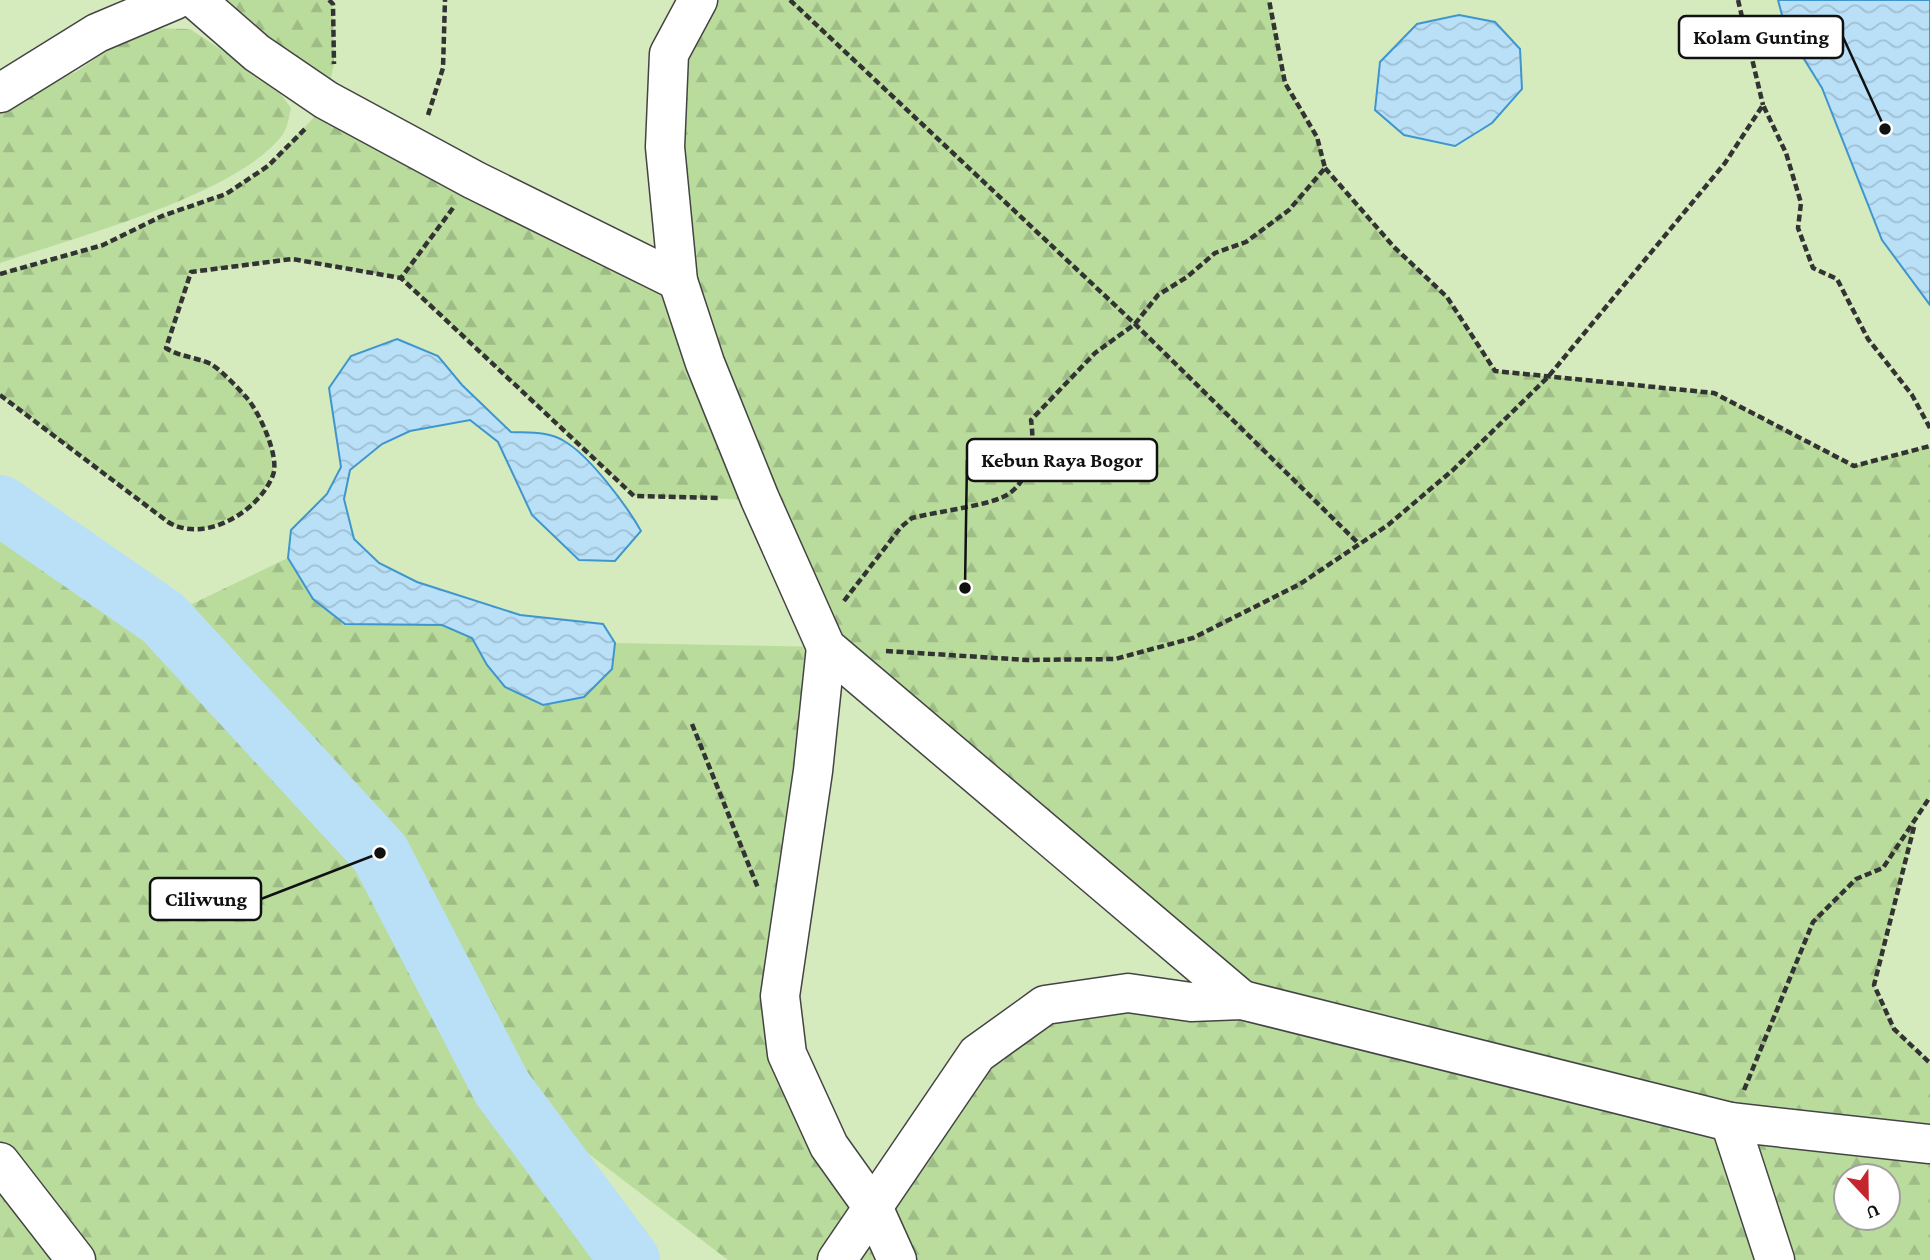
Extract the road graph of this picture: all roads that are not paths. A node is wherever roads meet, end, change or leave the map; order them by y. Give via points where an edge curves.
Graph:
1 (175, 0) edge
2 (196, 0) edge
3 (698, 0) edge
4 (0, 93) edge
5 (678, 281) junction
6 (826, 647) junction
7 (1242, 1000) junction
8 (1731, 1122) junction
9 (1930, 1144) edge
10 (0, 1163) edge
11 (874, 1209) junction
12 (76, 1260) edge
13 (837, 1260) edge
14 (897, 1260) edge
15 (1775, 1260) edge

1 - 4 lane via 97,33
2 - 5 lane via 257,53 326,100
3 - 5 lane via 669,54 666,147
5 - 6 lane via 705,363
6 - 7 lane
6 - 11 lane via 780,996 787,1054 830,1146
7 - 8 lane
7 - 11 lane via 1191,1002 1128,993 1045,1005 977,1054
8 - 9 lane
8 - 15 lane
10 - 12 lane
11 - 13 lane
11 - 14 lane

